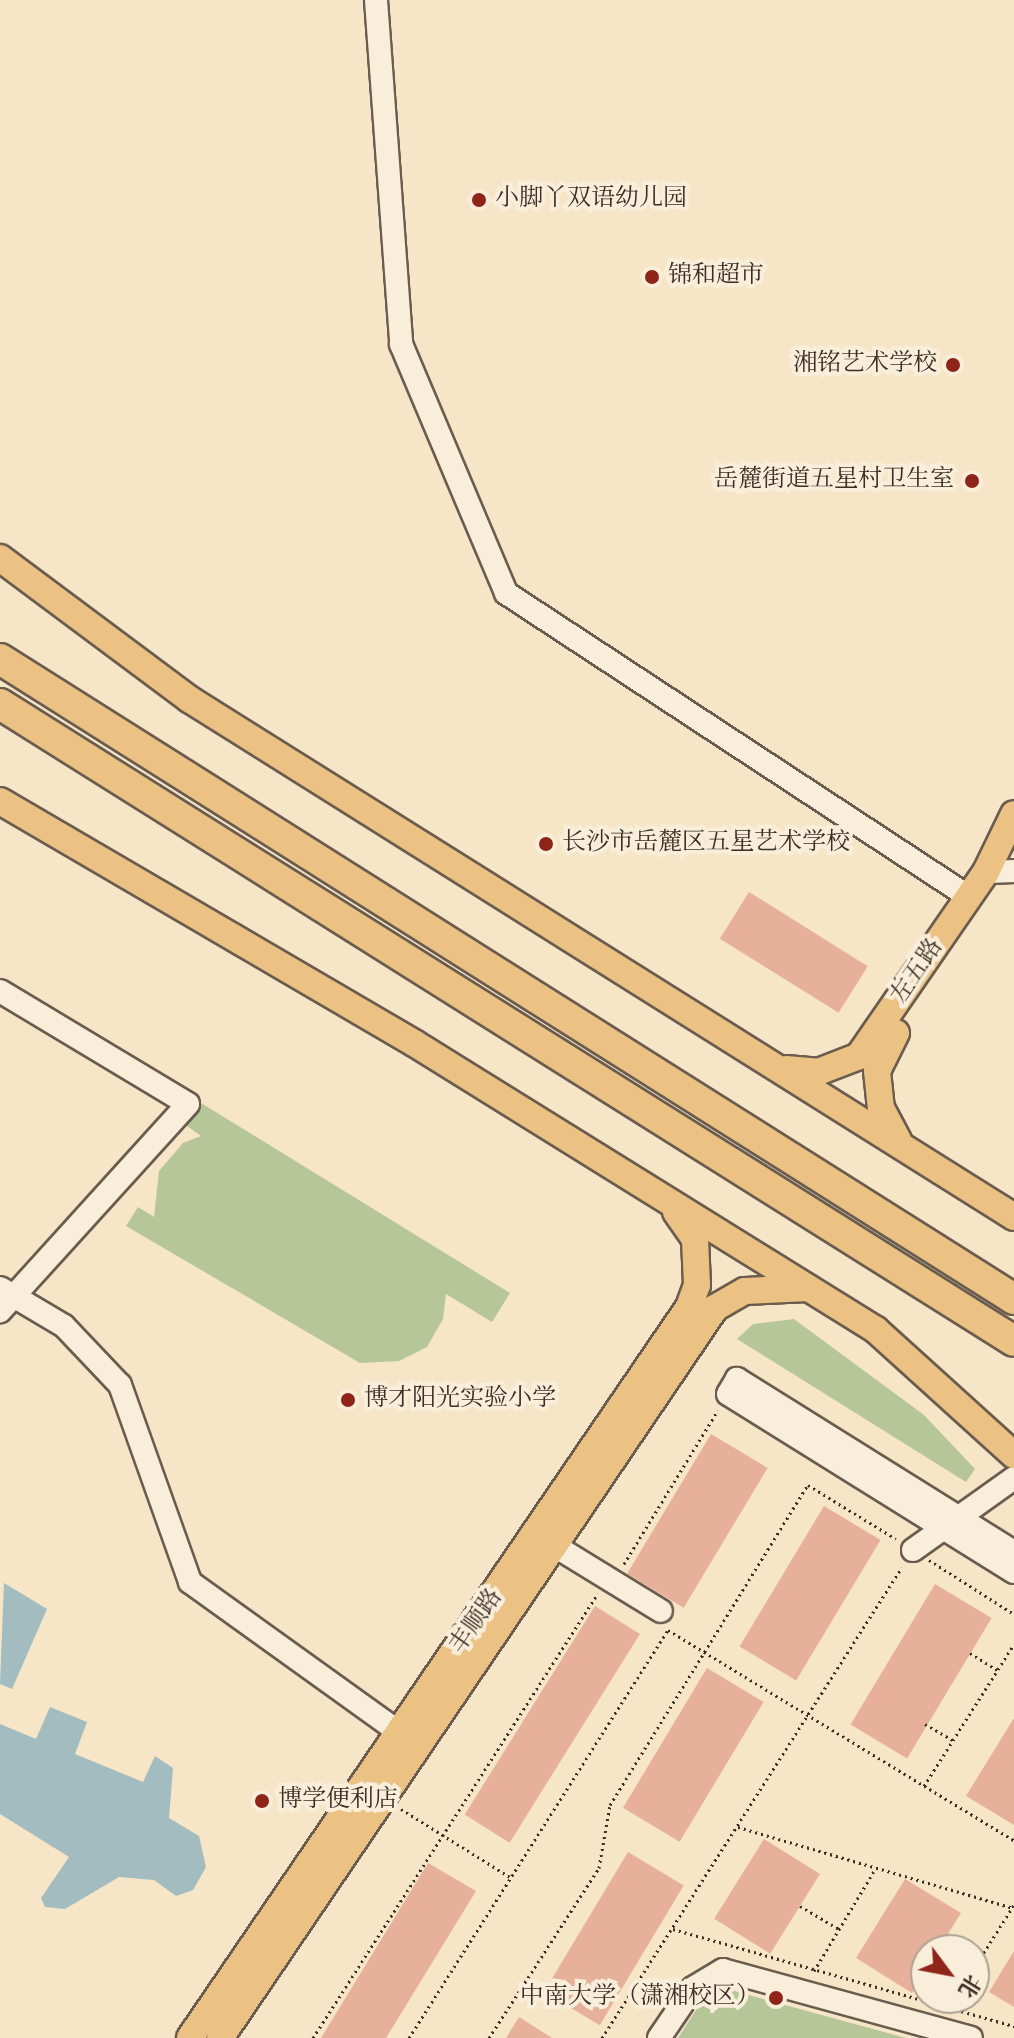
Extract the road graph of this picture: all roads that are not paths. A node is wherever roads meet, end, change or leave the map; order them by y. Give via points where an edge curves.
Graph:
1 (376, 0) edge
2 (0, 558) edge
3 (0, 646) edge
4 (0, 659) edge
5 (0, 704) edge
6 (0, 728) edge
7 (152, 754) junction
8 (0, 801) edge
9 (1014, 814) edge
10 (1004, 867) edge
11 (969, 897) junction
12 (357, 929) junction
13 (0, 991) edge
14 (781, 1068) junction
15 (901, 1143) junction
16 (659, 1196) junction
17 (1014, 1217) edge
18 (812, 1289) junction
19 (9, 1292) edge
20 (1014, 1299) edge
21 (0, 1311) edge
22 (1014, 1341) edge
23 (728, 1394) road end
24 (1012, 1452) edge
25 (1014, 1478) edge
26 (951, 1523) junction
27 (555, 1546) junction
28 (913, 1550) road end
29 (1014, 1552) edge
30 (1014, 1572) edge
31 (661, 1621) road end
32 (399, 1732) junction
33 (190, 2038) edge
34 (220, 2038) edge
35 (659, 2038) edge
36 (971, 2038) edge

1 - 11 street via 401,344 506,593
2 - 14 main road via 189,699
3 - 7 highway
4 - 7 highway
5 - 12 highway
6 - 12 highway
7 - 20 highway
8 - 16 main road
9 - 10 main road, 左五路
10 - 11 main road, 左五路
10 - 15 main road, 左五路 via 879,1058 881,1108
11 - 14 main road, 左五路 via 859,1056 818,1072
12 - 22 highway
13 - 19 street via 188,1104
14 - 15 main road
15 - 17 main road
16 - 18 main road
16 - 32 main road, 丰顺路 via 695,1239 697,1285 689,1307
18 - 24 main road via 917,1360
18 - 27 main road via 745,1291 715,1308
19 - 21 street
19 - 32 street via 88,1346 120,1385 190,1582
23 - 26 street via 737,1379
25 - 26 street
26 - 28 street
26 - 29 street
26 - 30 street
27 - 31 street
27 - 34 main road
32 - 33 main road, 丰顺路
35 - 36 street via 693,1988 723,1970

